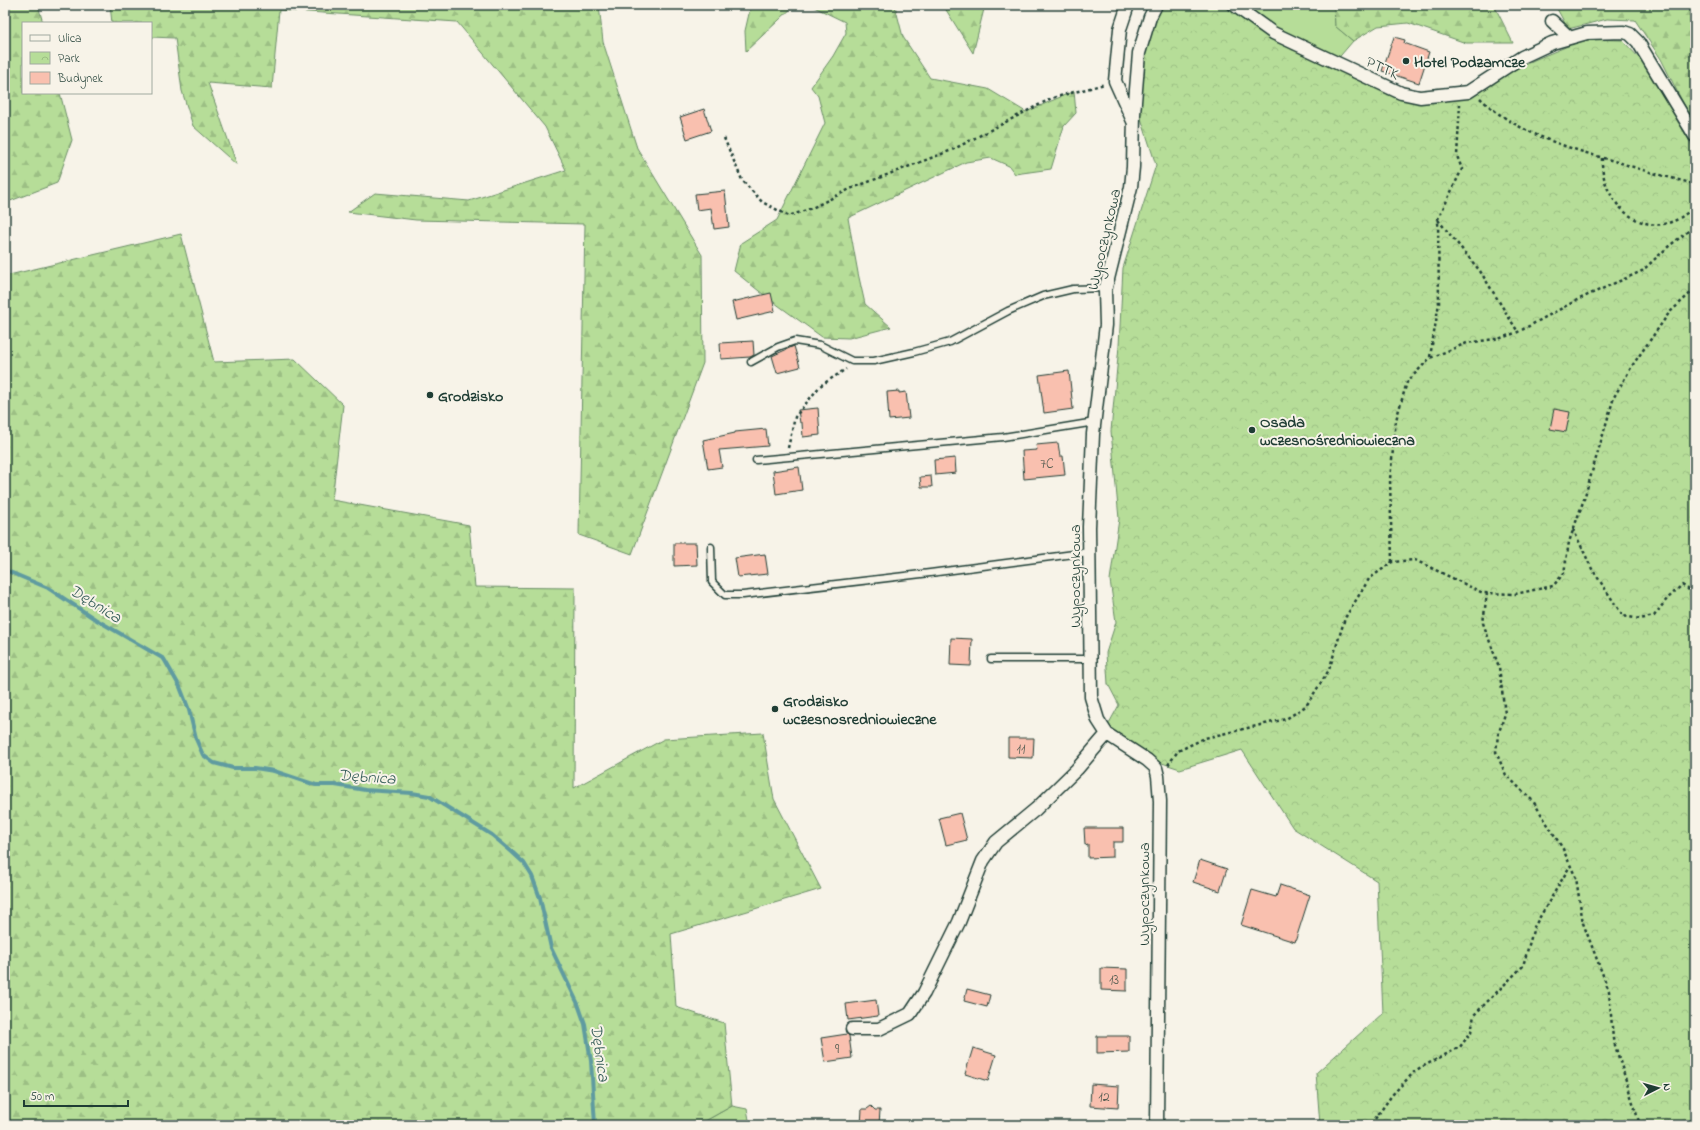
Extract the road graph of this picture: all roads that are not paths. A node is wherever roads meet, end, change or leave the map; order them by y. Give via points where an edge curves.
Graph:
1 (1128, 5) edge
2 (1156, 5) edge
3 (1234, 5) edge
4 (1552, 21) dead end
5 (1570, 38) junction
6 (1133, 122) junction
7 (1695, 136) edge
8 (1106, 288) junction
9 (751, 362) dead end
10 (1095, 422) junction
11 (756, 460) dead end
12 (711, 547) dead end
13 (1090, 552) junction
14 (1091, 659) junction
15 (990, 660) dead end
16 (1107, 734) junction
17 (852, 1029) dead end
18 (1157, 1125) edge

1 - 6 street via 1120,29 1115,81
2 - 6 street, Wypoczynkowa via 1139,52
3 - 5 street, PTTK via 1273,33 1401,93 1420,97 1466,91 1522,57
4 - 5 street
5 - 7 street, PTTK via 1587,33 1616,31 1630,34 1638,42
6 - 8 street, Wypoczynkowa via 1131,187
8 - 9 lane via 1072,289 1042,296 950,342 881,359 852,361 820,346 795,341
8 - 10 street, Wypoczynkowa via 1106,325
10 - 11 lane via 1002,437
10 - 13 street, Wypoczynkowa
12 - 13 lane via 712,582 725,595 930,573
13 - 14 street, Wypoczynkowa
14 - 15 lane
14 - 16 street, Wypoczynkowa via 1091,697 1098,720
16 - 17 street via 1077,769 1036,809 996,842 983,861 958,922 924,993 910,1014 879,1029
16 - 18 street, Wypoczynkowa via 1147,760 1156,768 1158,776 1160,801

